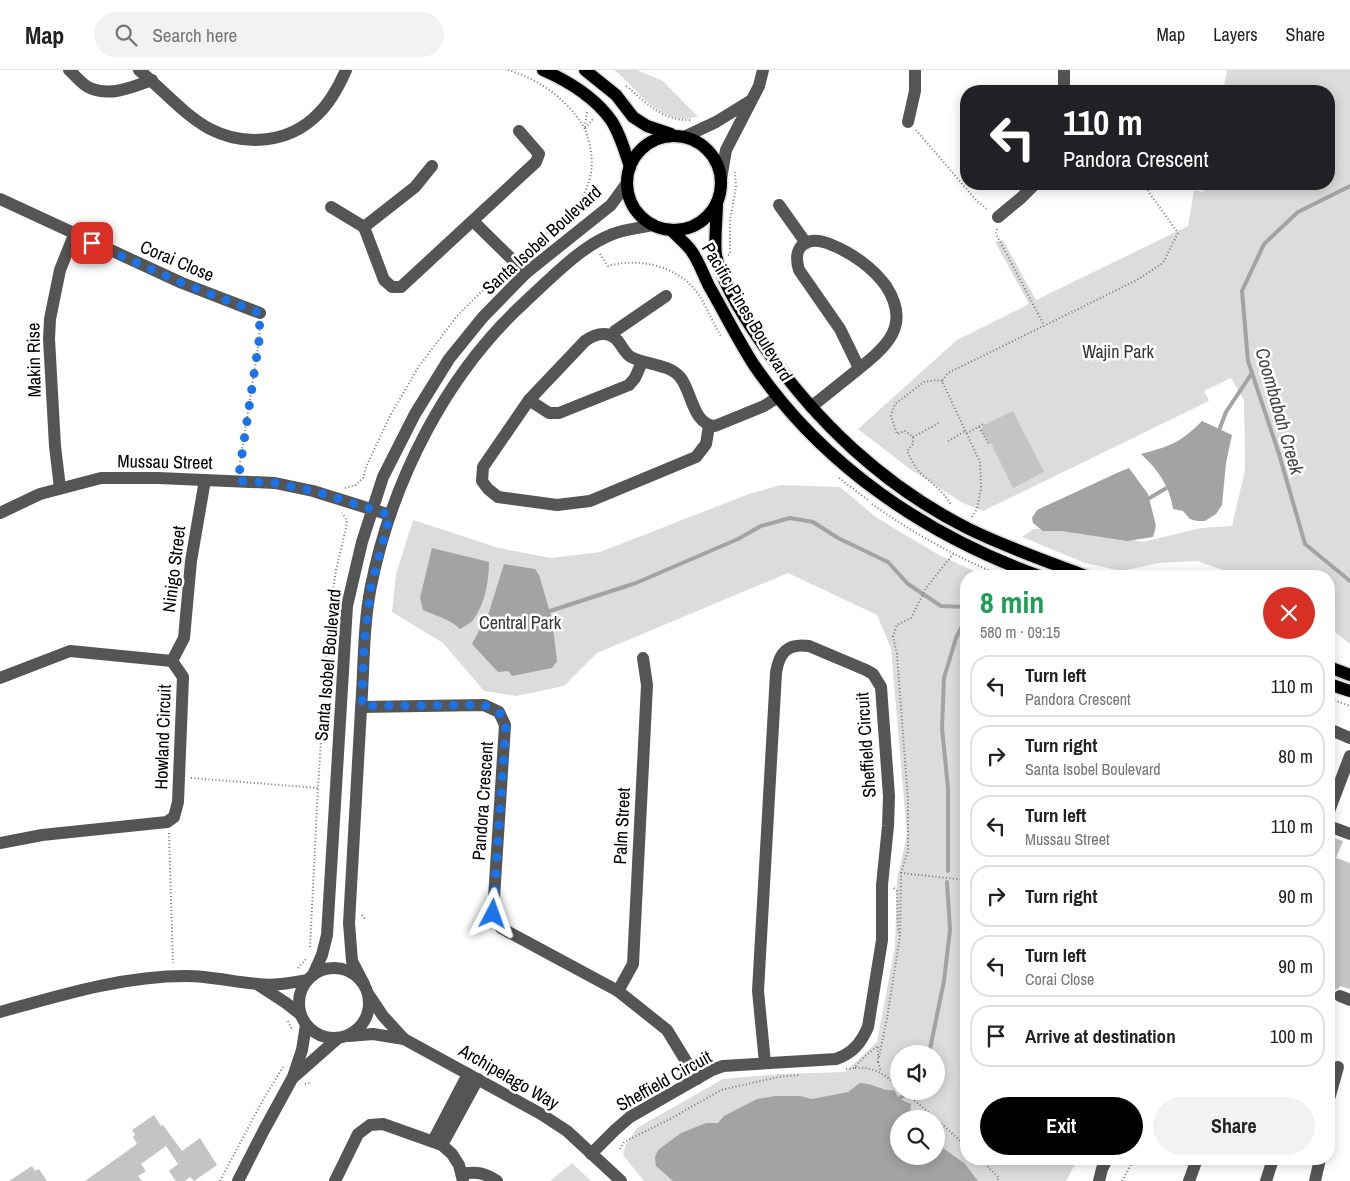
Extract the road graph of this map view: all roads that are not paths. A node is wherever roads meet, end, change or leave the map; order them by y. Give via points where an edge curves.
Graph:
1 (69, 70) edge
2 (140, 70) edge
3 (346, 70) edge
4 (543, 70) edge
5 (585, 70) edge
6 (763, 70) edge
7 (915, 70) edge
8 (1064, 70) edge
9 (152, 80) junction
10 (1064, 85) edge
11 (750, 101) junction
12 (908, 122) road end
13 (519, 131) dead end
14 (680, 136) junction
15 (432, 166) dead end
16 (630, 167) junction
17 (721, 178) junction
18 (627, 183) junction
19 (1029, 190) edge
20 (0, 199) edge
21 (717, 202) junction
22 (779, 205) dead end
23 (332, 207) dead end
24 (998, 218) road end
25 (474, 221) junction
26 (653, 225) junction
27 (364, 227) junction
28 (671, 230) junction
29 (74, 235) junction
30 (806, 243) junction
31 (526, 274) junction
32 (666, 296) dead end
33 (260, 313) road end
34 (612, 336) junction
35 (642, 362) junction
36 (859, 368) junction
37 (778, 397) junction
38 (529, 400) junction
39 (811, 407) junction
40 (709, 426) junction
41 (205, 480) junction
42 (60, 488) junction
43 (373, 509) junction
44 (0, 513) edge
45 (390, 515) junction
46 (1025, 570) edge
47 (1070, 570) edge
48 (643, 658) dead end
49 (172, 661) junction
50 (1335, 669) edge
51 (1350, 675) edge
52 (0, 678) edge
53 (1335, 686) edge
54 (1350, 691) edge
55 (362, 706) junction
56 (1335, 732) edge
57 (1350, 738) edge
58 (1350, 756) edge
59 (1335, 795) edge
60 (1335, 828) edge
61 (1350, 834) edge
62 (0, 843) edge
63 (310, 977) junction
64 (257, 984) junction
65 (366, 990) junction
66 (618, 991) junction
67 (0, 1012) edge
68 (303, 1020) junction
69 (343, 1037) junction
70 (404, 1039) junction
71 (765, 1063) junction
72 (1338, 1067) dead end
73 (473, 1076) junction
74 (293, 1078) junction
75 (1335, 1078) edge
76 (696, 1079) junction
77 (438, 1143) junction
78 (591, 1154) junction
79 (1195, 1165) edge
80 (1271, 1165) edge
81 (1319, 1165) edge
82 (1103, 1170) edge
83 (462, 1177) edge
84 (238, 1181) edge
85 (335, 1181) edge
86 (497, 1181) edge
87 (612, 1181) edge
88 (621, 1181) edge
89 (1089, 1181) edge
90 (1189, 1181) edge
91 (1266, 1181) edge
92 (1315, 1181) edge

1 - 9 street via 89,88 106,92 124,90
2 - 9 street
3 - 9 street via 325,106 308,122 285,135 256,141 225,136 210,129
4 - 16 main road via 589,98 611,121
5 - 14 main road via 616,95 633,117 647,126
6 - 11 street
7 - 12 street via 915,91
8 - 10 street
11 - 14 street via 716,122
11 - 17 street via 726,150
13 - 25 street via 539,154 536,162
14 - 16 main road via 661,137 648,144
14 - 17 main road via 705,147 713,156
15 - 27 street via 415,187
16 - 18 main road
17 - 21 main road
18 - 26 main road via 634,208
18 - 31 street, Santa Isobel Boulevard via 611,205
19 - 24 street
20 - 29 street, Corai Close
21 - 28 main road via 698,223
21 - 39 main road, Pacific Pines Boulevard via 716,254 728,287 749,325 786,379
22 - 30 street
23 - 27 street
25 - 27 street via 401,287 392,287 384,280
25 - 31 street
26 - 28 main road
26 - 45 street, Santa Isobel Boulevard via 613,234 593,244 507,318 469,364 435,414
28 - 37 main road, Pacific Pines Boulevard via 691,250 754,364
29 - 33 street, Corai Close
29 - 42 street, Makin Rise via 60,270 49,329
30 - 36 street via 797,258 799,270 840,329
30 - 36 street via 812,240 824,242 862,263 874,272 892,297 897,317 894,332 881,350
31 - 43 street, Santa Isobel Boulevard via 483,317 449,360 415,414 383,477
32 - 34 street
34 - 35 street via 620,341 628,355
34 - 38 street via 593,335 585,341
35 - 38 street via 629,385 560,413 549,413
35 - 40 street via 671,369 682,378 693,406
36 - 39 street
37 - 40 street via 756,410
37 - 46 main road, Pacific Pines Boulevard via 818,442 869,486 907,513 960,543
38 - 40 street via 483,467 482,481 498,496 557,505 590,500 696,457 706,444
39 - 47 main road, Pacific Pines Boulevard via 870,464 946,516 967,528
41 - 42 street, Mussau Street via 101,478
41 - 43 street, Mussau Street via 275,483
41 - 49 street, Ninigo Street via 191,561 184,638
42 - 44 street, Mussau Street
43 - 45 street, Mussau Street
43 - 63 street, Santa Isobel Boulevard via 347,606 327,935 322,955
45 - 55 street, Santa Isobel Boulevard via 371,587 364,644
48 - 66 street, Palm Street via 647,685 633,964
49 - 52 street, Howland Circuit via 70,652
49 - 62 street, Howland Circuit via 183,677 178,802 174,816 167,822 42,835
50 - 51 main road
53 - 54 main road
55 - 65 street, Santa Isobel Boulevard via 349,923 352,961
55 - 66 street, Pandora Crescent via 484,705 499,712 506,724 493,914 501,928
56 - 57 street
58 - 59 street
60 - 61 street
63 - 64 street via 285,984
63 - 65 street via 323,969 346,970 356,976
63 - 68 street via 300,991 298,1002
64 - 67 street via 203,976 159,977 105,983
64 - 68 street via 286,1003
65 - 69 street via 369,1007 366,1019 359,1029
65 - 70 street, Archipelago Way
66 - 76 street, Pandora Crescent via 667,1030
68 - 69 street via 314,1033 325,1038
68 - 74 street via 302,1050
69 - 70 street, Archipelago Way via 374,1034
69 - 74 street
70 - 73 street, Archipelago Way
71 - 71 street, Sheffield Circuit via 758,991 776,673 780,657 786,650 793,645 809,646 866,670 873,674 881,687 889,796 882,885 882,940 868,1027 855,1049 836,1059
71 - 76 street, Sheffield Circuit via 723,1066
72 - 75 street
73 - 77 street
73 - 78 street, Archipelago Way via 567,1131
74 - 84 street
76 - 78 street, Sheffield Circuit via 630,1118
77 - 83 street via 460,1165
77 - 85 street via 383,1124 370,1125 358,1134
78 - 87 street, Archipelago Way
78 - 88 street, Archipelago Way
79 - 90 street
80 - 91 street
81 - 92 street
82 - 89 street
83 - 86 street via 474,1172

